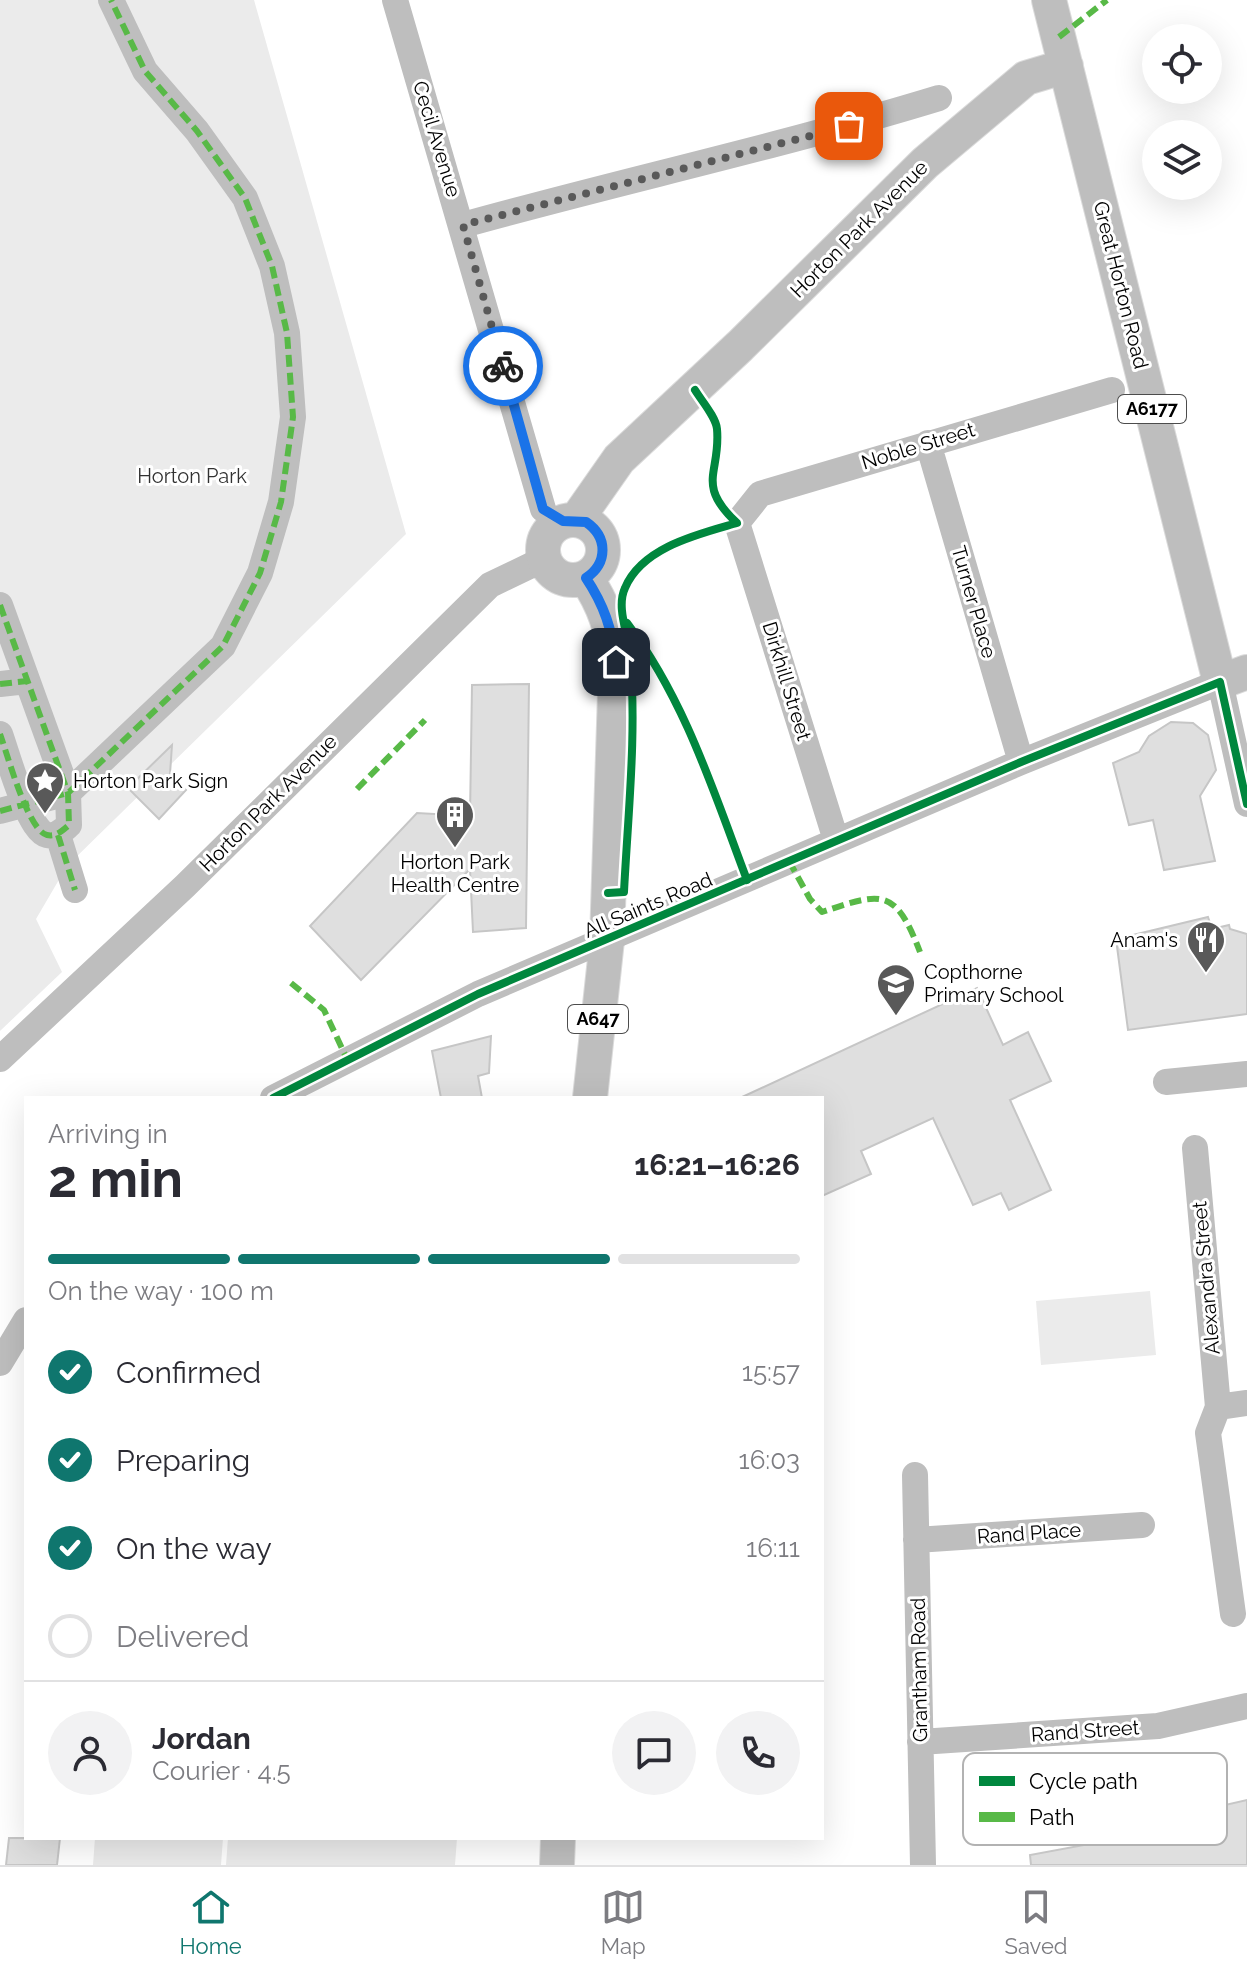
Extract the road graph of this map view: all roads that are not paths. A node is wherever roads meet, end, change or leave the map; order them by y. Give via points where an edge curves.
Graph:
1 (111, 0) edge
2 (395, 0) edge
3 (1049, 0) edge
4 (1066, 66) junction
5 (1026, 78) junction
6 (939, 98) dead end
7 (1080, 123) junction
8 (463, 225) junction
9 (1112, 390) dead end
10 (668, 416) junction
11 (928, 443) junction
12 (737, 523) joint
13 (555, 529) junction
14 (603, 545) junction
15 (586, 578) junction
16 (0, 605) edge
17 (1233, 677) edge
18 (27, 681) junction
19 (0, 684) edge
20 (0, 734) edge
21 (1021, 762) junction
22 (68, 793) junction
23 (26, 804) junction
24 (1247, 804) edge
25 (0, 811) edge
26 (58, 835) junction
27 (836, 840) junction
28 (75, 890) dead end
29 (607, 940) junction
30 (0, 1059) edge
31 (1247, 1074) edge
32 (1166, 1082) dead end
33 (277, 1096) edge
34 (590, 1096) edge
35 (1195, 1148) dead end
36 (24, 1323) edge
37 (0, 1363) edge
38 (1247, 1403) edge
39 (1218, 1407) junction
40 (915, 1475) dead end
41 (1142, 1525) dead end
42 (916, 1540) junction
43 (1233, 1614) dead end
44 (1247, 1706) edge
45 (920, 1742) junction
46 (558, 1840) edge
47 (557, 1865) edge
48 (923, 1865) edge

1 - 22 street via 145,71 245,198 272,266 287,333 293,417 281,502 260,573 223,646
2 - 8 street, Cecil Avenue
3 - 4 main road, Great Horton Road / A6177
4 - 5 main road, Horton Park Avenue
4 - 7 main road, Great Horton Road / A6177
5 - 7 main road via 1063,100
5 - 10 main road, Horton Park Avenue via 925,163
6 - 8 street via 738,156
7 - 17 main road, Great Horton Road / A6177
8 - 13 street, Cecil Avenue
9 - 11 street, Noble Street
10 - 13 main road, Horton Park Avenue via 619,459
10 - 14 main road, Horton Park Avenue via 618,501
11 - 12 street, Noble Street via 760,494
11 - 21 street, Turner Place
12 - 27 street, Dirkhill Street
13 - 14 main road via 594,528
13 - 15 main road via 556,575
13 - 30 street, Horton Park Avenue via 490,585 185,886
14 - 15 main road via 600,564
15 - 29 main road, A647 via 612,631 616,662
16 - 18 street
17 - 21 street, All Saints Road
17 - 24 street, Great Horton Road
18 - 19 street
18 - 22 street
20 - 23 street
21 - 27 street, All Saints Road
22 - 23 street
22 - 26 street via 69,825
23 - 25 street
23 - 26 street via 37,830
26 - 28 street
27 - 29 street, All Saints Road
29 - 33 street, All Saints Road via 478,994
29 - 34 main road, A647
31 - 32 street
35 - 39 street, Alexandra Street
36 - 37 street
38 - 39 street
39 - 43 street, Alexandra Street via 1208,1433
40 - 42 street, Grantham Road
41 - 42 street, Rand Place
42 - 45 street, Grantham Road
44 - 45 street, Rand Street via 1158,1726
45 - 48 street, Grantham Road
46 - 47 main road

